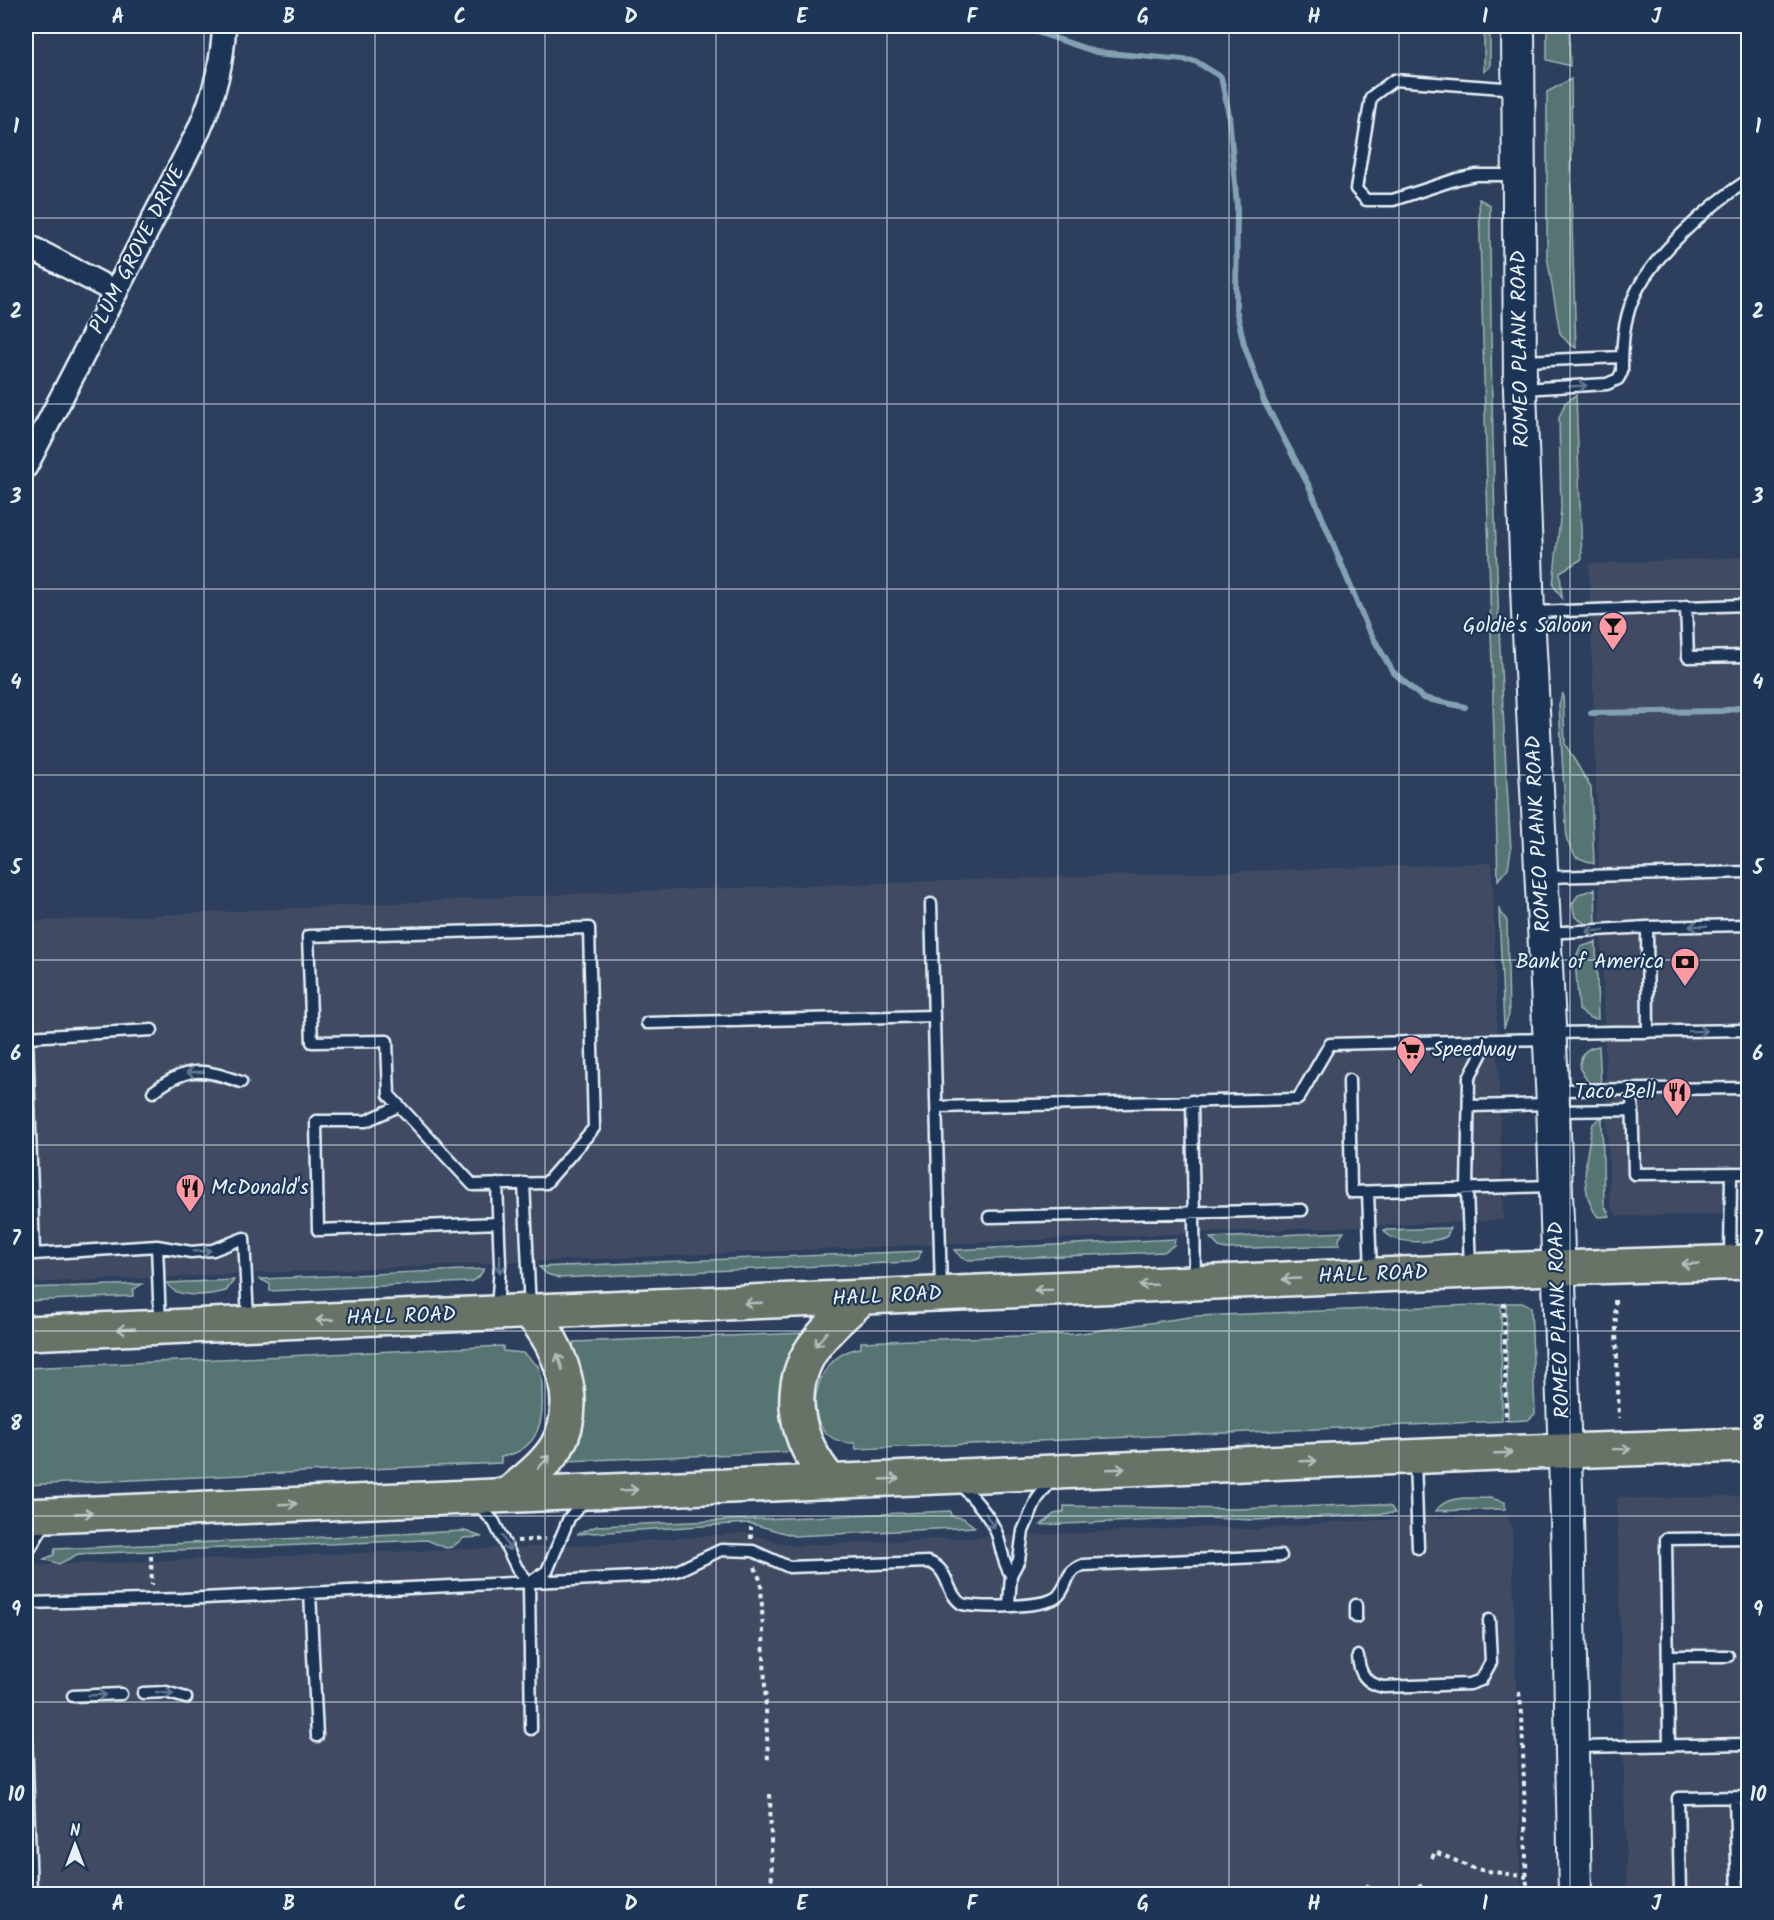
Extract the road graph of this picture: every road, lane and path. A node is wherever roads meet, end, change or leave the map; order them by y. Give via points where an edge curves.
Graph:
1 (224, 26) edge
2 (1518, 26) edge
3 (1518, 89) junction
4 (1519, 175) junction
5 (1749, 180) edge
6 (26, 245) edge
7 (116, 292) junction
8 (1622, 357) junction
9 (1520, 375) junction
10 (26, 466) edge
11 (1749, 605) edge
12 (1686, 606) junction
13 (1528, 612) junction
14 (1749, 656) edge
15 (1749, 872) edge
16 (1541, 878) junction
17 (931, 904) dead end
18 (1647, 927) junction
19 (1749, 928) edge
20 (1544, 933) junction
21 (934, 1016) junction
22 (647, 1023) dead end
23 (152, 1030) dead end
24 (1749, 1030) edge
25 (1648, 1032) junction
26 (1550, 1036) junction
27 (1488, 1041) junction
28 (1349, 1080) dead end
29 (241, 1082) dead end
30 (1749, 1088) edge
31 (1632, 1089) junction
32 (153, 1092) dead end
33 (1192, 1101) junction
34 (1553, 1102) junction
35 (399, 1106) junction
36 (1470, 1106) junction
37 (937, 1107) junction
38 (1633, 1110) junction
39 (1731, 1173) junction
40 (1749, 1173) edge
41 (524, 1183) junction
42 (497, 1184) junction
43 (1556, 1186) junction
44 (1467, 1189) junction
45 (1368, 1192) junction
46 (1302, 1210) dead end
47 (1195, 1213) junction
48 (989, 1217) dead end
49 (499, 1223) junction
50 (30, 1244) edge
51 (157, 1246) junction
52 (1739, 1262) edge
53 (1559, 1267) junction
54 (1470, 1271) junction
55 (1372, 1275) junction
56 (1195, 1283) junction
57 (942, 1294) junction
58 (862, 1298) junction
59 (1615, 1300) dead end
60 (1504, 1304) dead end
61 (530, 1312) junction
62 (497, 1314) junction
63 (248, 1324) junction
64 (160, 1327) junction
65 (26, 1333) edge
66 (1619, 1418) dead end
67 (1506, 1421) dead end
68 (1749, 1445) edge
69 (1563, 1451) junction
70 (1415, 1456) junction
71 (1058, 1472) junction
72 (953, 1476) junction
73 (831, 1482) junction
74 (592, 1492) junction
75 (508, 1495) junction
76 (470, 1497) junction
77 (38, 1515) edge
78 (751, 1527) dead end
79 (1749, 1538) edge
80 (546, 1539) dead end
81 (751, 1539) dead end
82 (516, 1541) dead end
83 (1418, 1548) dead end
84 (26, 1555) edge
85 (151, 1556) dead end
86 (1281, 1556) dead end
87 (754, 1566) dead end
88 (1011, 1575) junction
89 (529, 1583) junction
90 (152, 1586) dead end
91 (310, 1593) junction
92 (26, 1603) edge
93 (1009, 1605) junction
94 (1356, 1605) dead end
95 (1356, 1617) dead end
96 (1489, 1620) dead end
97 (1358, 1656) dead end
98 (1668, 1656) junction
99 (1728, 1656) dead end
100 (1519, 1692) dead end
101 (142, 1693) dead end
102 (121, 1694) dead end
103 (73, 1696) dead end
104 (186, 1698) dead end
105 (531, 1729) dead end
106 (26, 1733) edge
107 (317, 1736) dead end
108 (1749, 1744) edge
109 (1669, 1745) junction
110 (1572, 1747) junction
111 (768, 1761) dead end
112 (770, 1794) dead end
113 (1735, 1797) junction
114 (1749, 1797) edge
115 (1432, 1858) dead end
116 (1527, 1877) junction
117 (1368, 1884) dead end
118 (1422, 1885) dead end
119 (772, 1890) dead end
120 (1006, 1893) edge
121 (1365, 1893) edge
122 (31, 1894) edge
123 (996, 1894) edge
124 (1050, 1894) edge
125 (1275, 1894) edge
126 (1527, 1894) edge
127 (1575, 1894) edge
128 (1680, 1894) edge
129 (1738, 1894) edge

1 - 7 street, PLUM GROVE DRIVE via 220,69 211,102
2 - 3 main road, ROMEO PLANK ROAD
3 - 4 main road, ROMEO PLANK ROAD
3 - 4 lane via 1394,80 1371,97 1356,189 1366,200 1393,200 1456,178
4 - 9 main road, ROMEO PLANK ROAD
5 - 8 lane via 1712,206 1641,282 1626,318
6 - 7 street
7 - 10 street, PLUM GROVE DRIVE
8 - 9 lane
9 -> 8 lane via 1607,384 1622,372
9 - 13 main road, ROMEO PLANK ROAD
11 - 12 lane
12 - 13 lane
12 - 14 lane via 1688,657
13 - 16 main road, ROMEO PLANK ROAD
15 - 16 lane
16 - 20 main road, ROMEO PLANK ROAD
17 - 21 lane
19 -> 18 lane
18 -> 20 lane
18 - 25 lane
20 - 26 main road, ROMEO PLANK ROAD
21 - 22 lane
21 - 37 lane
23 - 50 lane via 27,1037
25 -> 24 lane
25 - 26 lane
26 - 27 lane
26 - 34 main road, ROMEO PLANK ROAD
27 - 33 lane via 1330,1044 1298,1099
27 - 36 lane via 1469,1078
28 - 45 lane via 1351,1192
29 -> 32 lane via 216,1073 191,1072 170,1079
30 - 31 lane
31 - 34 lane
31 - 38 lane
33 - 37 lane
33 - 47 lane
34 - 36 lane
34 - 38 lane
34 - 43 main road, ROMEO PLANK ROAD
35 - 41 lane via 389,1095 387,1041 312,1041 308,936 589,928 594,1128 546,1183
35 - 42 lane via 473,1185
35 - 49 lane via 366,1121 316,1121 318,1230
36 - 44 lane
37 - 57 lane
38 - 39 lane via 1634,1174
39 - 40 lane
39 - 52 lane
41 - 42 lane
41 - 61 lane
42 - 49 lane
43 - 44 lane
43 - 53 main road, ROMEO PLANK ROAD
44 - 45 lane
44 - 54 lane
45 - 55 lane
46 - 47 lane
47 - 48 lane
47 - 56 lane
49 -> 62 lane
50 - 51 lane via 34,1254
51 -> 63 lane via 191,1252 213,1250 244,1238
51 - 64 lane
52 -> 53 highway, HALL ROAD
53 - 54 highway, HALL ROAD
53 - 69 main road, ROMEO PLANK ROAD
54 - 55 highway, HALL ROAD
55 -> 56 highway, HALL ROAD
56 -> 57 highway, HALL ROAD
57 - 58 highway, HALL ROAD
58 -> 61 highway, HALL ROAD
58 -> 73 highway via 818,1341 799,1382 797,1400 803,1440
59 - 66 path
60 - 67 path
61 - 62 highway, HALL ROAD
75 -> 61 highway via 553,1452 566,1420 562,1363 547,1331
62 -> 63 highway, HALL ROAD
63 - 64 highway, HALL ROAD
64 -> 65 highway, HALL ROAD
69 -> 68 highway
70 -> 69 highway
69 - 110 main road, ROMEO PLANK ROAD
71 -> 70 highway
70 - 83 lane
71 - 72 highway
71 - 88 lane via 1028,1517 1019,1560
73 -> 72 highway
72 -> 88 lane via 988,1517
74 -> 73 highway
74 - 75 highway
74 - 89 lane via 569,1518 547,1571
75 - 76 highway
77 -> 76 highway
76 -> 89 lane via 494,1522
77 - 84 lane
78 - 81 path
79 - 98 lane via 1666,1539
80 - 82 path
85 - 90 path
86 - 93 lane via 1083,1565 1068,1574 1061,1591 1049,1602
87 - 111 path via 761,1582
88 - 93 lane
89 - 91 lane
89 - 93 lane via 657,1576 721,1550 753,1551 789,1567 928,1562 943,1570 951,1593 962,1604
89 - 105 lane
91 - 92 lane
91 - 107 lane
94 - 95 lane
96 - 97 lane via 1491,1662 1481,1680 1470,1684 1383,1687 1372,1684 1361,1674
98 - 99 lane
98 - 109 lane
100 - 116 path
101 -> 104 lane via 166,1692
103 -> 102 lane
106 - 122 lane
108 - 109 lane
109 - 110 lane
110 - 127 main road, ROMEO PLANK ROAD
112 - 119 path
113 - 114 lane
113 - 128 lane via 1678,1798
113 - 129 lane
115 - 116 path via 1435,1852 1475,1869
116 - 126 path
117 - 121 path
118 - 121 path via 1415,1890
120 - 123 path
120 - 124 path
121 - 125 path

